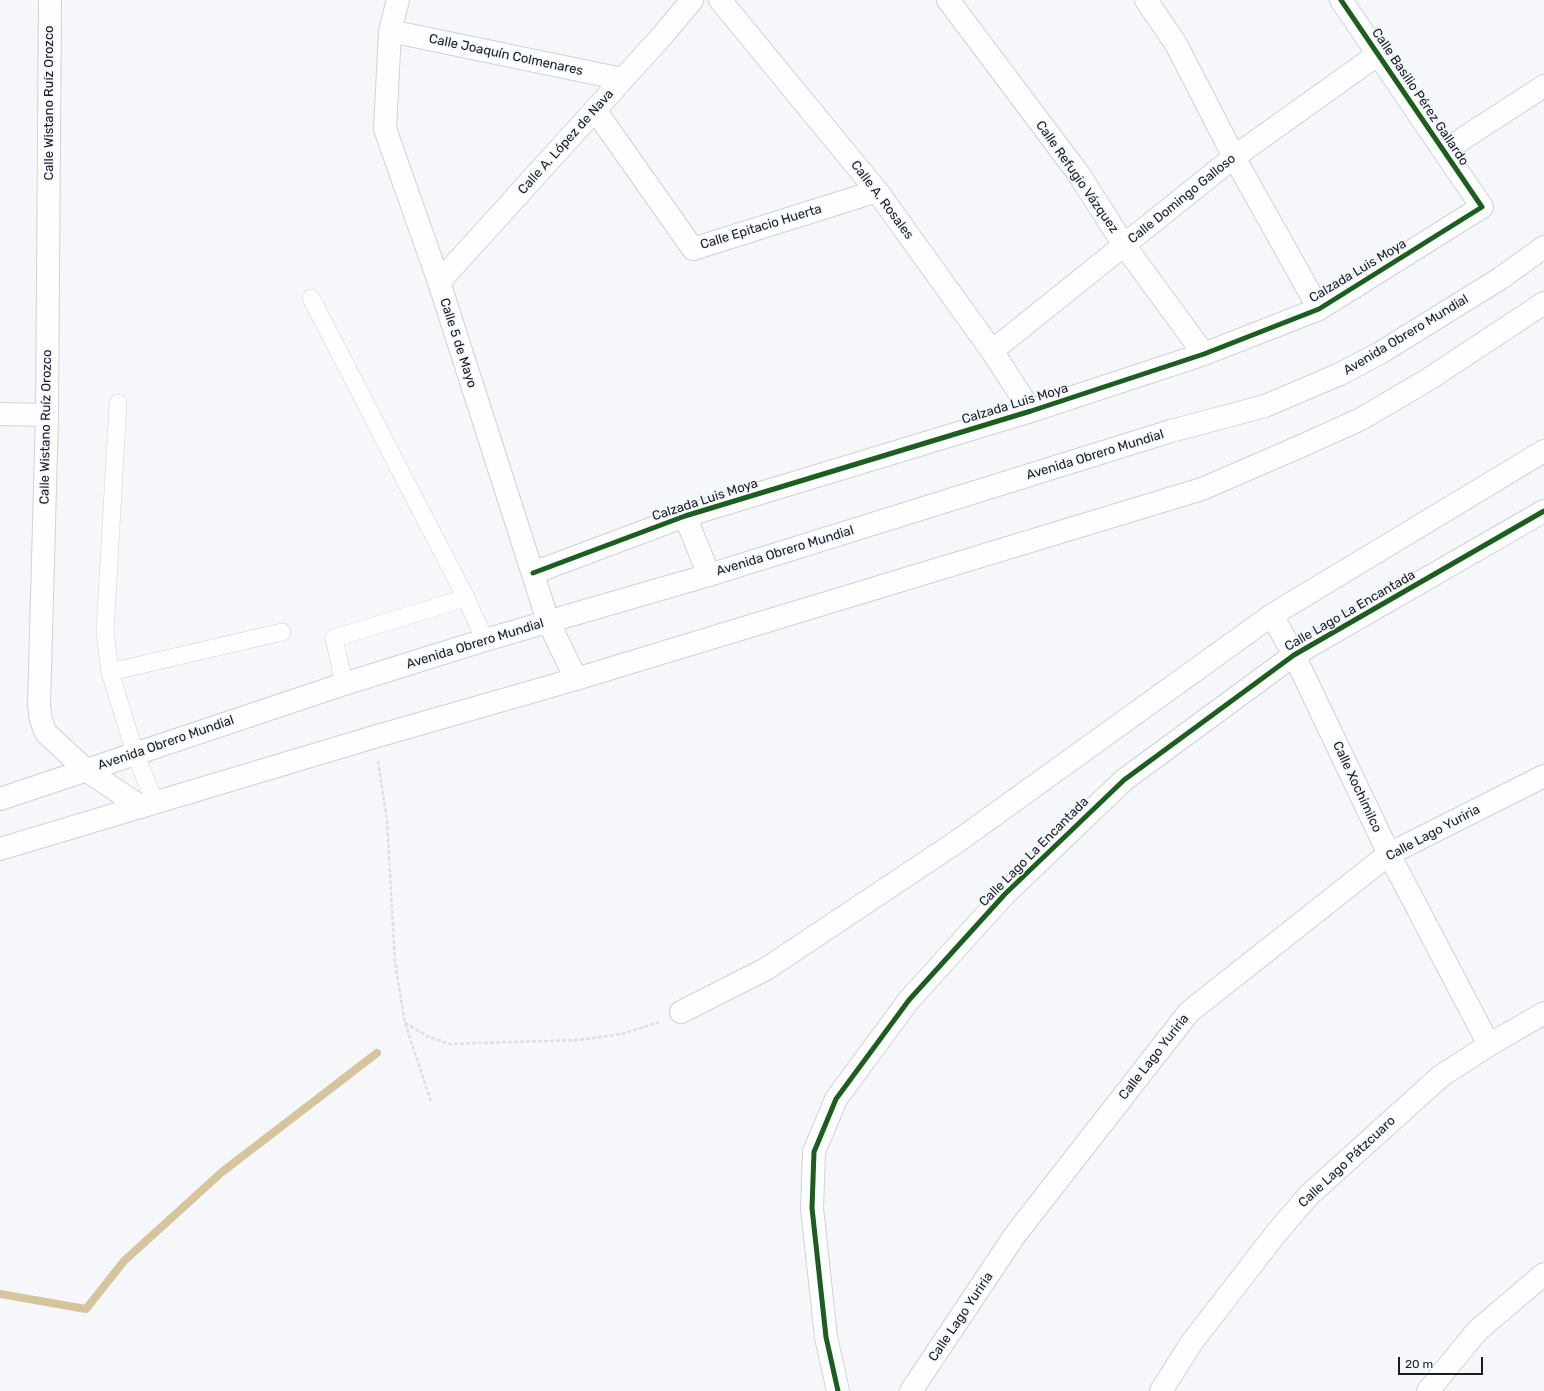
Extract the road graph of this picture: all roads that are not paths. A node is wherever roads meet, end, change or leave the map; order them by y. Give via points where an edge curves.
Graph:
1 (50, 0) edge
2 (398, 0) edge
3 (692, 0) edge
4 (720, 0) edge
5 (948, 0) edge
6 (1146, 0) edge
7 (1341, 0) edge
8 (390, 31) junction
9 (1377, 55) junction
10 (622, 79) junction
11 (1544, 86) edge
12 (595, 110) junction
13 (1444, 151) junction
14 (1234, 157) junction
15 (877, 191) junction
16 (1482, 207) joint
17 (1124, 246) junction
18 (1544, 247) edge
19 (439, 282) junction
20 (310, 298) dead end
21 (1544, 303) edge
22 (1319, 309) junction
23 (992, 351) junction
24 (1204, 354) junction
25 (118, 403) dead end
26 (1031, 411) junction
27 (0, 414) edge
28 (47, 415) junction
29 (1544, 451) edge
30 (1544, 511) edge
31 (685, 516) junction
32 (533, 573) junction
33 (709, 575) junction
34 (466, 598) junction
35 (1272, 615) junction
36 (548, 621) junction
37 (282, 632) dead end
38 (485, 640) junction
39 (1294, 655) junction
40 (110, 672) junction
41 (576, 679) junction
42 (344, 684) junction
43 (135, 753) junction
44 (86, 770) junction
45 (1544, 776) edge
46 (0, 799) edge
47 (148, 805) junction
48 (0, 850) edge
49 (1389, 854) junction
50 (681, 1012) road end
51 (1544, 1013) edge
52 (1489, 1045) junction
53 (1544, 1274) edge
54 (838, 1391) edge
55 (911, 1391) edge
56 (1161, 1391) edge
57 (1428, 1391) edge

1 - 28 street, Calle Wistano Ruíz Orozco
2 - 8 street, Calle 5 de Mayo
3 - 10 street, Calle A. López de Nava
4 - 15 street, Calle A. Rosales
5 - 17 street, Calle Refugio Vázquez via 1078,173
6 - 14 street via 1176,44
7 - 9 street, Calle Basilio Pérez Gallardo
8 - 10 street, Calle Joaquín Colmenares
8 - 19 street, Calle 5 de Mayo via 385,129
9 - 13 street, Calle Basilio Pérez Gallardo
9 - 14 street, Calle Domingo Galloso
10 - 12 street, Calle A. López de Nava
11 - 13 street
12 - 15 street, Calle Epitacio Huerta via 693,249
12 - 19 street, Calle A. López de Nava
13 - 16 street, Calle Basilio Pérez Gallardo
14 - 17 street, Calle Domingo Galloso
14 - 22 street
15 - 23 street, Calle A. Rosales
16 - 22 street, Calzada Luis Moya
17 - 23 street, Calle Domingo Galloso
17 - 24 street, Calle Refugio Vázquez
18 - 33 street, Avenida Obrero Mundial via 1501,278 1380,353 1340,374 1265,406 1171,431
19 - 32 street, Calle 5 de Mayo
20 - 34 lane
21 - 41 street via 1429,379 1361,419 1202,489
22 - 24 street, Calzada Luis Moya
23 - 26 street, Calle A. Rosales
24 - 26 street, Calzada Luis Moya
25 - 40 lane via 104,632
26 - 31 street, Calzada Luis Moya
27 - 28 street
28 - 44 street, Calle Wistano Ruíz Orozco via 39,706 46,733
29 - 35 street
30 - 39 street, Calle Lago La Encantada
31 - 32 street, Calzada Luis Moya
31 - 33 street
32 - 36 street, Calle 5 de Mayo
33 - 36 street, Avenida Obrero Mundial
34 - 38 lane
34 - 42 lane via 334,638
35 - 39 street, Calle Xochimilco
35 - 50 street via 958,842 766,969
36 - 38 street, Avenida Obrero Mundial
36 - 41 street, Calle 5 de Mayo
37 - 40 lane
38 - 42 street, Avenida Obrero Mundial
39 - 49 street, Calle Xochimilco
39 - 54 street, Calle Lago La Encantada via 1124,780 1005,894 909,1000 836,1099 814,1152 812,1208 826,1336
40 - 43 lane
41 - 47 street
42 - 43 street, Avenida Obrero Mundial
43 - 44 street, Avenida Obrero Mundial
43 - 47 lane
44 - 46 street, Avenida Obrero Mundial
44 - 47 street, Calle Wistano Ruíz Orozco
45 - 49 street, Calle Lago Yuriria
47 - 48 street
49 - 52 street, Calle Xochimilco
49 - 55 street, Calle Lago Yuriria via 1189,1012 1015,1235
51 - 52 street, Calle Lago Pátzcuaro
52 - 56 street, Calle Lago Pátzcuaro via 1441,1076 1309,1195 1192,1342
53 - 57 street via 1477,1331

